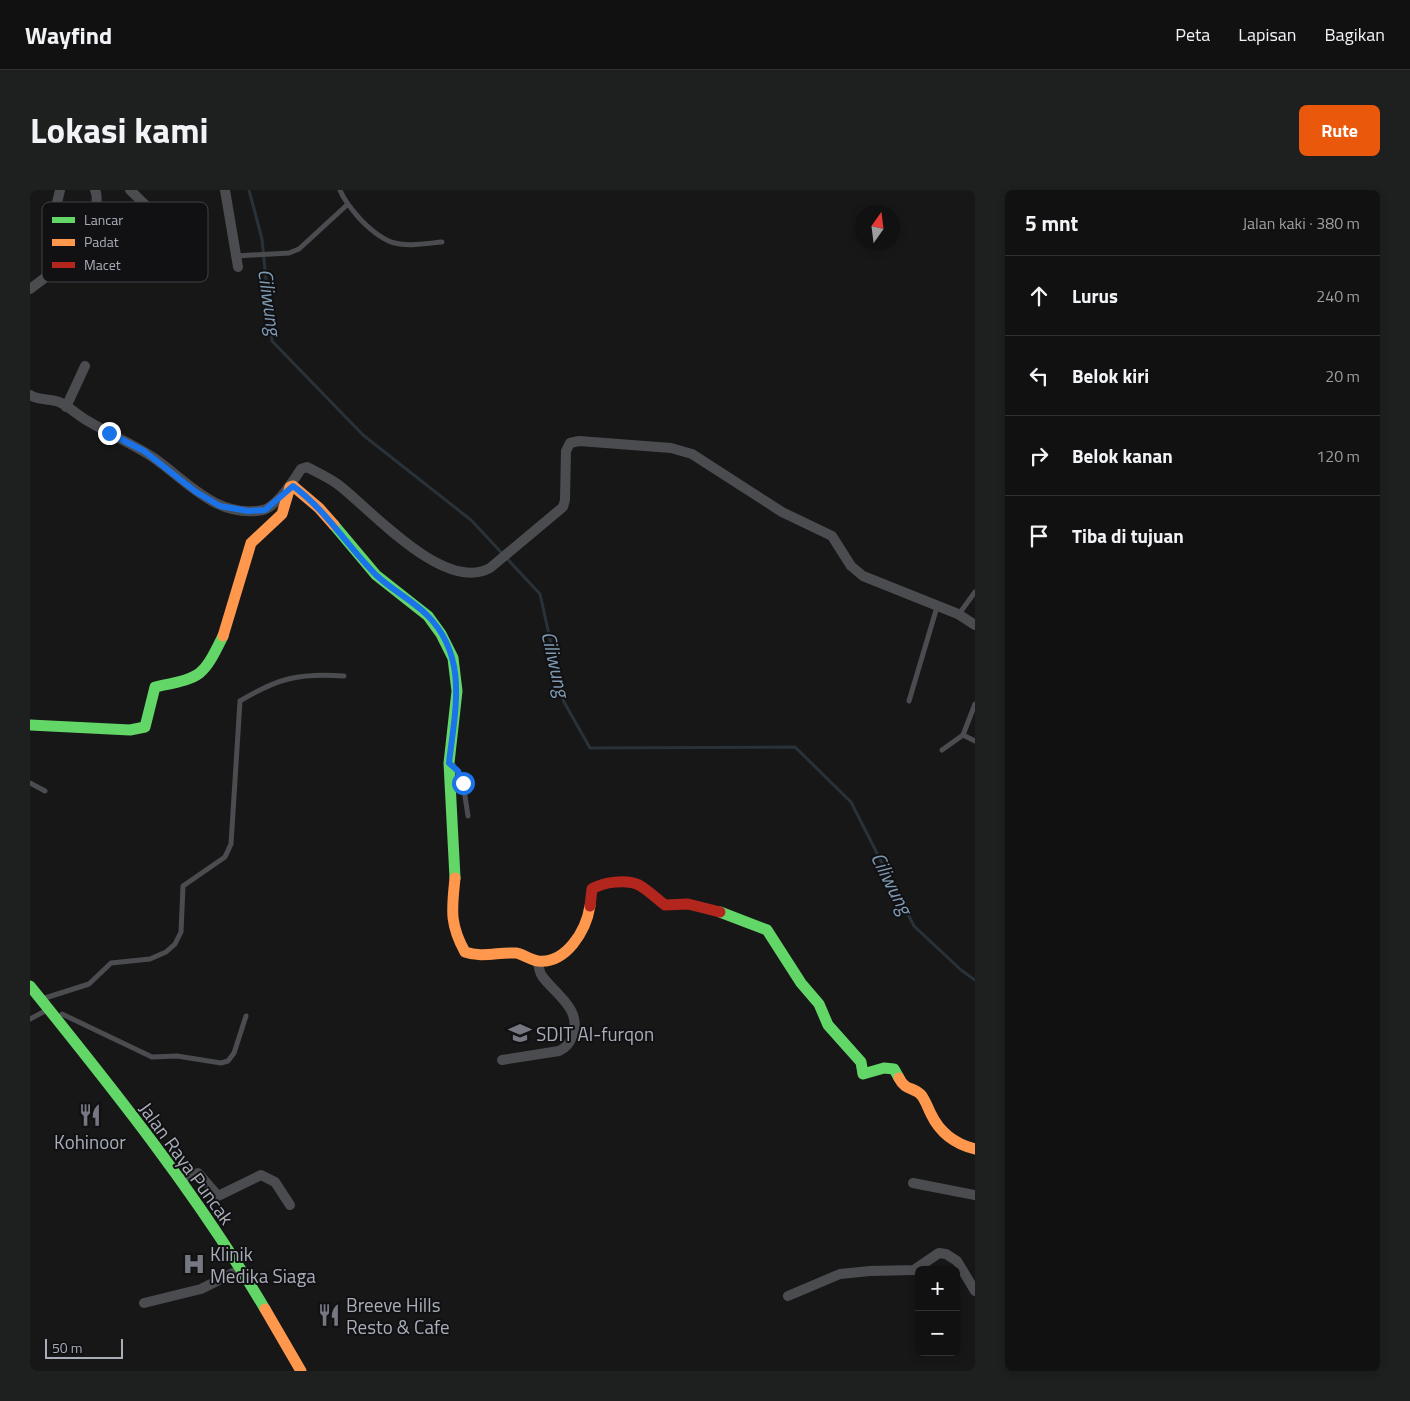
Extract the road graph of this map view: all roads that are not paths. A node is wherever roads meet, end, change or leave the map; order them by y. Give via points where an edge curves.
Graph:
1 (130, 190) edge
2 (225, 190) edge
3 (340, 190) edge
4 (143, 202) edge
5 (348, 204) junction
6 (442, 242) dead end
7 (236, 256) junction
8 (238, 267) dead end
9 (42, 280) edge
10 (30, 289) edge
11 (85, 366) dead end
12 (30, 395) edge
13 (66, 408) junction
14 (290, 487) junction
15 (975, 592) edge
16 (937, 607) junction
17 (958, 614) junction
18 (975, 625) edge
19 (344, 676) dead end
20 (909, 701) dead end
21 (975, 704) edge
22 (30, 725) edge
23 (963, 735) junction
24 (975, 741) edge
25 (942, 750) dead end
26 (449, 763) junction
27 (30, 783) edge
28 (45, 791) dead end
29 (468, 816) dead end
30 (537, 961) junction
31 (30, 986) edge
32 (45, 1004) junction
33 (246, 1016) dead end
34 (30, 1019) edge
35 (502, 1060) dead end
36 (975, 1149) edge
37 (181, 1181) junction
38 (913, 1183) dead end
39 (975, 1195) edge
40 (290, 1205) dead end
41 (240, 1269) junction
42 (975, 1291) edge
43 (788, 1296) dead end
44 (144, 1303) dead end
45 (301, 1371) edge

1 - 4 street
2 - 7 street
3 - 5 lane
5 - 6 lane via 384,240 404,245
5 - 7 lane via 304,247 293,252
7 - 8 street
9 - 10 street
11 - 13 street
12 - 13 street via 58,402
13 - 14 street via 144,451 196,492 220,506 248,511 265,510
14 - 16 street via 301,469 307,467 338,484 398,537 442,565 466,573 480,573 563,507 566,451 572,442 680,450 716,467 782,512 832,536 859,574
14 - 22 main road via 282,514 251,543 222,636 208,666 194,679 155,687 145,727 130,730
14 - 26 main road via 293,486 319,508 376,575 420,609 442,634 453,658 456,679
15 - 17 lane
16 - 17 street
16 - 20 lane
17 - 18 street
19 - 32 lane via 312,674 273,682 240,701 231,844 225,856 183,886 181,932 172,947 150,959 111,963 88,984
21 - 23 lane
23 - 24 lane
23 - 25 lane
26 - 29 lane via 458,771 463,783
26 - 30 main road via 456,866 452,914 456,939 471,954 517,953
27 - 28 lane
30 - 35 street via 542,975 556,990 575,1021 572,1036 566,1048 559,1051
30 - 36 main road via 555,959 574,943 584,926 592,889 608,883 635,884 666,906 688,904 706,907 760,926 772,935 792,970 819,1004 828,1025 861,1062 863,1074 884,1068 894,1069 903,1087 923,1098 933,1120 948,1137
31 - 32 main road, Jalan Raya Puncak
32 - 33 lane via 151,1057 177,1056 216,1063 228,1061 234,1053
32 - 34 lane
32 - 37 main road, Jalan Raya Puncak
37 - 40 street via 198,1173 218,1196 262,1175 275,1182
37 - 41 main road, Jalan Raya Puncak
38 - 39 street
41 - 44 street via 197,1290
41 - 45 main road, Jalan Raya Puncak
42 - 43 street via 957,1261 952,1256 939,1253 914,1270 840,1274

